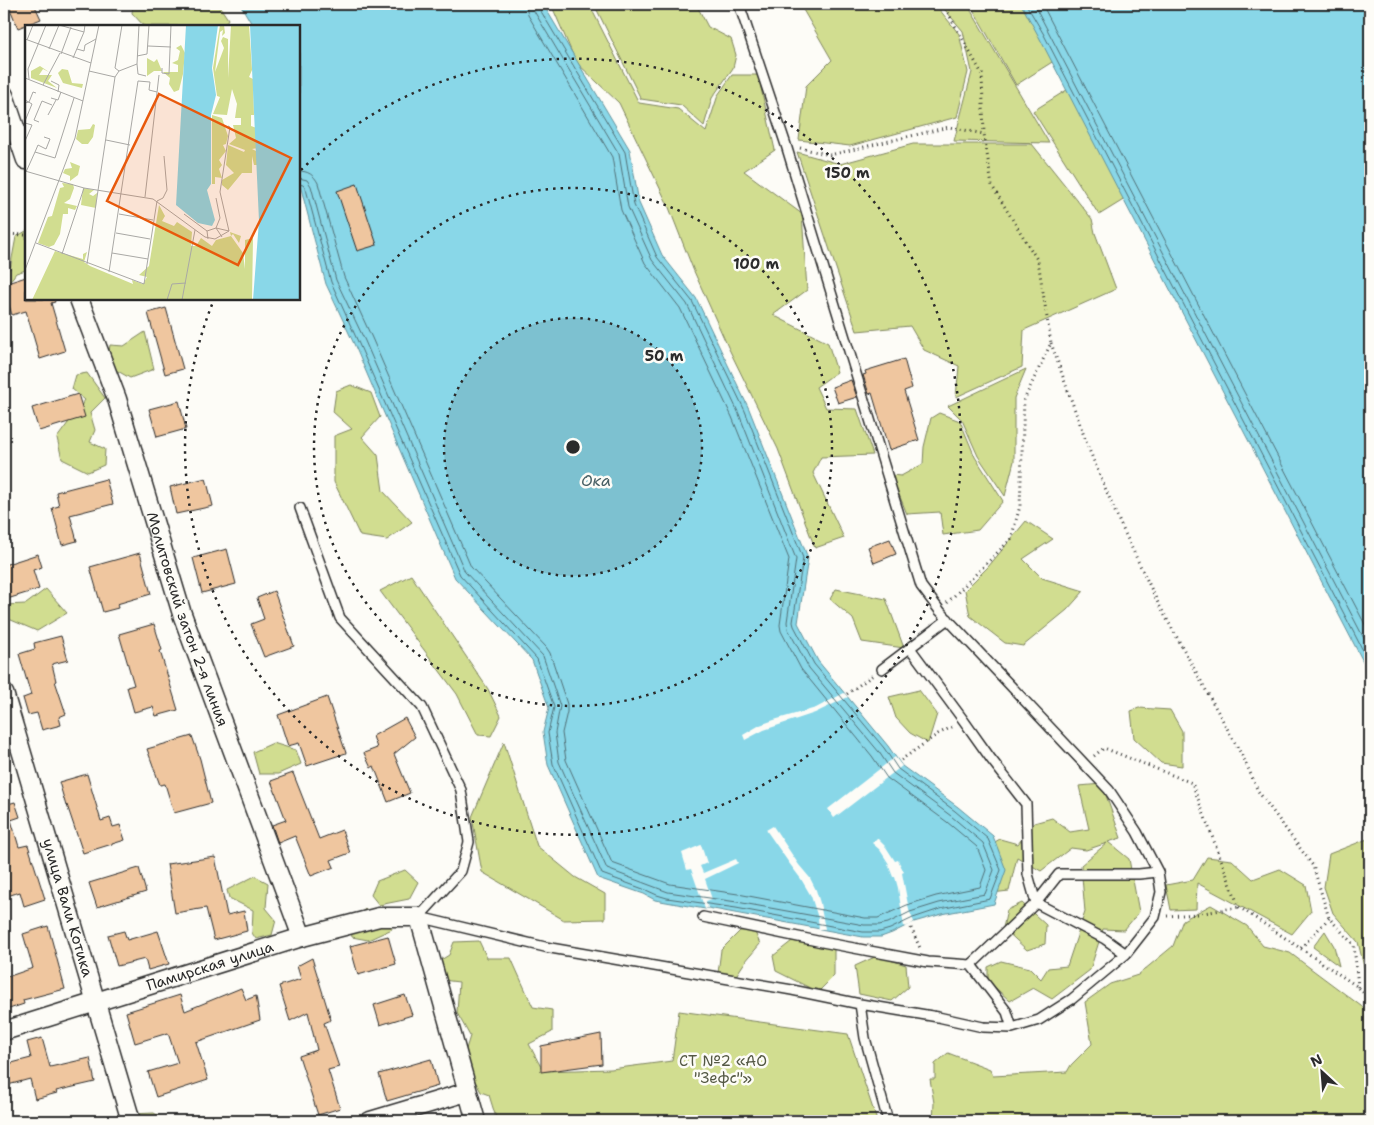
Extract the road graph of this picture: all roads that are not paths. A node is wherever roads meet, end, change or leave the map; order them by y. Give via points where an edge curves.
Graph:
1 (738, 4) edge
2 (4, 95) edge
3 (25, 157) edge
4 (79, 300) edge
5 (300, 508) dead end
6 (948, 619) junction
7 (910, 648) junction
8 (882, 669) road end
9 (4, 693) edge
10 (1158, 872) junction
11 (1036, 903) junction
12 (419, 917) junction
13 (703, 917) dead end
14 (302, 936) junction
15 (1126, 954) junction
16 (971, 965) junction
17 (97, 1002) junction
18 (860, 1004) junction
19 (1012, 1028) junction
20 (4, 1031) edge
21 (467, 1092) junction
22 (132, 1121) edge
23 (370, 1121) edge
24 (476, 1121) edge
25 (888, 1121) edge

1 - 6 lane via 786,145 920,586
2 - 3 street
4 - 14 street, Молитовский затон 2-я линия via 118,399 182,614
5 - 12 lane via 340,618 422,707 461,790 469,842 461,871
6 - 7 lane
6 - 10 lane via 1109,790 1138,832
7 - 8 lane
7 - 11 lane via 1026,804 1028,874
9 - 17 street, улица Вали Котика
10 - 11 lane via 1059,874
10 - 15 lane via 1162,892 1155,917
11 - 15 lane via 1105,939
11 - 16 lane
12 - 14 street, Памирская улица via 379,917
12 - 18 lane via 545,947
12 - 21 street
13 - 16 lane via 928,962
14 - 17 street, Памирская улица
15 - 19 lane via 1072,999 1039,1020
16 - 19 lane via 1007,1012
17 - 20 street, Памирская улица
17 - 22 street, улица Вали Котика
18 - 19 lane via 983,1027
18 - 25 lane via 865,1038
21 - 23 street
21 - 24 street

